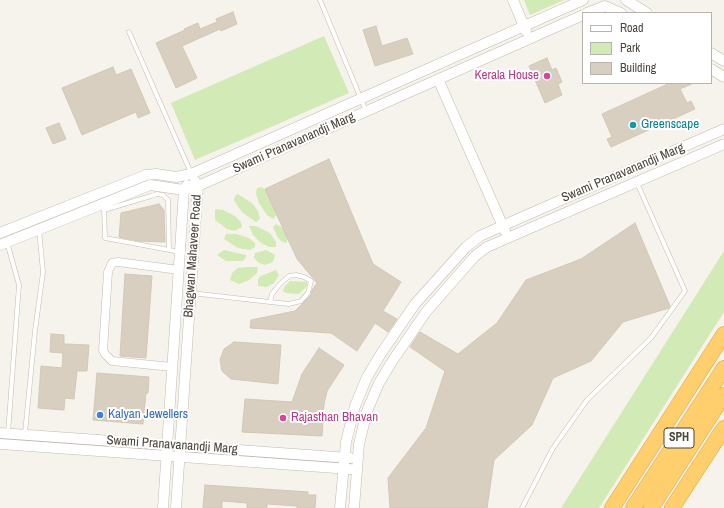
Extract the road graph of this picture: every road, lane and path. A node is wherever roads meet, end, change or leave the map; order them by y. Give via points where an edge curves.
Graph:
1 (320, 0) edge
2 (513, 0) edge
3 (583, 0) edge
4 (626, 0) edge
5 (590, 12) edge
6 (618, 12) edge
7 (645, 12) edge
8 (582, 15) edge
9 (524, 26) junction
10 (129, 32) dead end
11 (529, 39) junction
12 (712, 54) edge
13 (724, 61) edge
14 (712, 70) edge
15 (724, 77) edge
16 (438, 79) junction
17 (361, 98) junction
18 (366, 111) junction
19 (724, 129) edge
20 (724, 144) edge
21 (191, 174) junction
22 (637, 182) junction
23 (198, 186) junction
24 (184, 190) junction
25 (104, 207) junction
26 (502, 226) junction
27 (39, 229) junction
28 (0, 233) edge
29 (508, 238) junction
30 (4, 243) edge
31 (169, 250) junction
32 (180, 252) junction
33 (179, 270) junction
34 (190, 293) junction
35 (270, 302) junction
36 (724, 334) edge
37 (172, 367) junction
38 (724, 368) edge
39 (724, 395) edge
40 (724, 428) edge
41 (4, 434) edge
42 (25, 435) junction
43 (107, 441) junction
44 (0, 444) edge
45 (167, 445) junction
46 (180, 446) junction
47 (106, 452) junction
48 (166, 456) junction
49 (180, 457) junction
50 (344, 457) junction
51 (358, 458) junction
52 (343, 468) junction
53 (358, 469) junction
54 (163, 508) edge
55 (176, 508) edge
56 (340, 508) edge
57 (354, 508) edge
58 (522, 508) edge
59 (612, 508) edge
60 (633, 508) edge
61 (651, 508) edge
62 (672, 508) edge

1 - 17 lane
2 - 9 street
3 - 9 street, Swami Pranavanandji Marg
4 - 7 street
5 - 6 street via 605,6
8 - 11 street, Swami Pranavanandji Marg
9 - 11 street
9 - 17 street, Swami Pranavanandji Marg
10 - 21 lane
11 - 16 street, Swami Pranavanandji Marg
12 - 13 street
14 - 15 street
16 - 18 street, Swami Pranavanandji Marg
16 - 26 street
17 - 18 lane
17 - 21 street, Swami Pranavanandji Marg
18 - 23 street, Swami Pranavanandji Marg
19 - 26 street, Swami Pranavanandji Marg
20 - 22 street, Swami Pranavanandji Marg
21 - 23 street, Bhagwan Mahaveer Road
21 - 24 street, Bhagwan Mahaveer Road
21 - 28 street, Swami Pranavanandji Marg via 176,177 146,175
22 - 29 street, Swami Pranavanandji Marg
22 - 58 lane via 685,291 651,338 587,400 553,448
23 - 24 street, Swami Pranavanandji Marg
23 - 34 street, Bhagwan Mahaveer Road
24 - 25 street, Swami Pranavanandji Marg via 150,185
24 - 32 street, Bhagwan Mahaveer Road
25 - 27 street, Swami Pranavanandji Marg
25 - 31 lane via 105,238
25 - 31 lane via 157,194 163,195 168,200
26 - 29 street
26 - 50 street, Swami Pranavanandji Marg via 466,246 416,304 382,352 367,377 355,406
27 - 30 street, Swami Pranavanandji Marg
27 - 42 lane via 43,272
29 - 51 street, Swami Pranavanandji Marg via 487,247 475,256 426,312 393,360 379,383 368,411
30 - 41 lane via 19,285
31 - 32 lane
32 - 33 street, Bhagwan Mahaveer Road
33 - 37 street, Bhagwan Mahaveer Road
33 - 37 street via 118,262 112,263 108,272 105,354 112,361
34 - 35 lane
34 - 46 street, Bhagwan Mahaveer Road
35 - 35 lane via 272,294 288,276 296,275 311,281 308,293 301,301 289,304
36 - 59 highway
37 - 45 street, Bhagwan Mahaveer Road
38 - 60 highway, SPH
39 - 61 highway, SPH
40 - 62 highway
41 - 42 street, Swami Pranavanandji Marg
42 - 43 street, Swami Pranavanandji Marg
43 - 45 street, Swami Pranavanandji Marg
43 - 47 street
44 - 47 street, Swami Pranavanandji Marg
45 - 46 street, Swami Pranavanandji Marg
45 - 48 street, Bhagwan Mahaveer Road
46 - 49 street, Bhagwan Mahaveer Road
46 - 50 street, Swami Pranavanandji Marg
47 - 48 street, Swami Pranavanandji Marg
48 - 49 street, Swami Pranavanandji Marg
48 - 54 street, Bhagwan Mahaveer Road
49 - 52 street, Swami Pranavanandji Marg
49 - 55 street, Bhagwan Mahaveer Road
50 - 51 street, Swami Pranavanandji Marg
50 - 52 street, Swami Pranavanandji Marg
51 - 53 street, Swami Pranavanandji Marg
52 - 53 street, Swami Pranavanandji Marg
52 - 56 street, Swami Pranavanandji Marg
53 - 57 street, Swami Pranavanandji Marg

